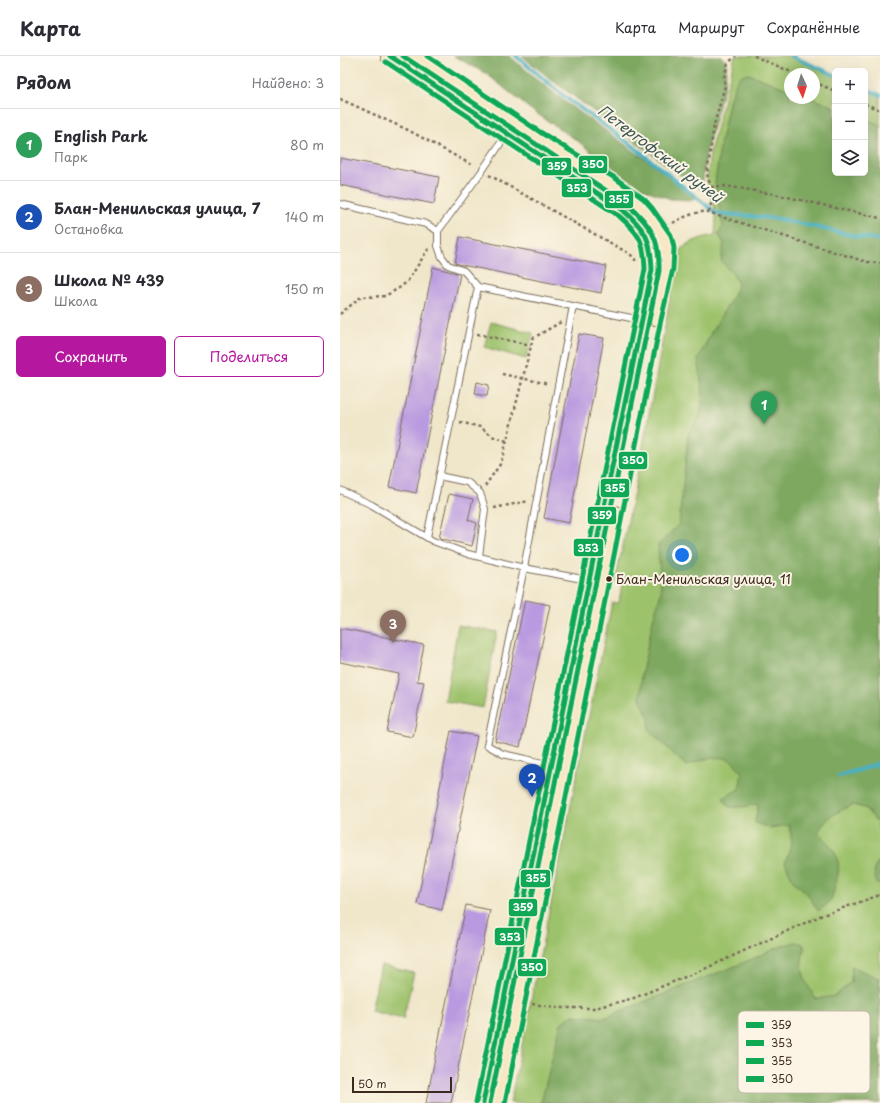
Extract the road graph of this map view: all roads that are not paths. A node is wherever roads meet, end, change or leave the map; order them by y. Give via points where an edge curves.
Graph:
1 (390, 56) edge
2 (415, 56) edge
3 (511, 128) junction
4 (340, 204) edge
5 (438, 231) junction
6 (478, 287) junction
7 (573, 306) junction
8 (648, 321) junction
9 (439, 476) junction
10 (340, 490) edge
11 (427, 537) junction
12 (479, 556) junction
13 (524, 568) junction
14 (595, 582) junction
15 (558, 766) junction
16 (483, 1103) edge
17 (498, 1103) edge

1 - 3 street
2 - 3 street
3 - 5 lane
3 - 8 street via 641,226 653,232
4 - 5 lane via 426,224
5 - 6 lane via 438,246 445,261 448,265 464,271
6 - 7 lane
6 - 9 lane
7 - 8 lane
7 - 13 lane
8 - 14 street
9 - 11 lane
9 - 12 lane via 467,482 480,493 485,509
10 - 11 lane via 372,505
11 - 12 lane via 433,542
12 - 13 lane
13 - 14 lane
13 - 15 lane via 487,745 503,754
14 - 15 street
15 - 16 street
15 - 17 street

